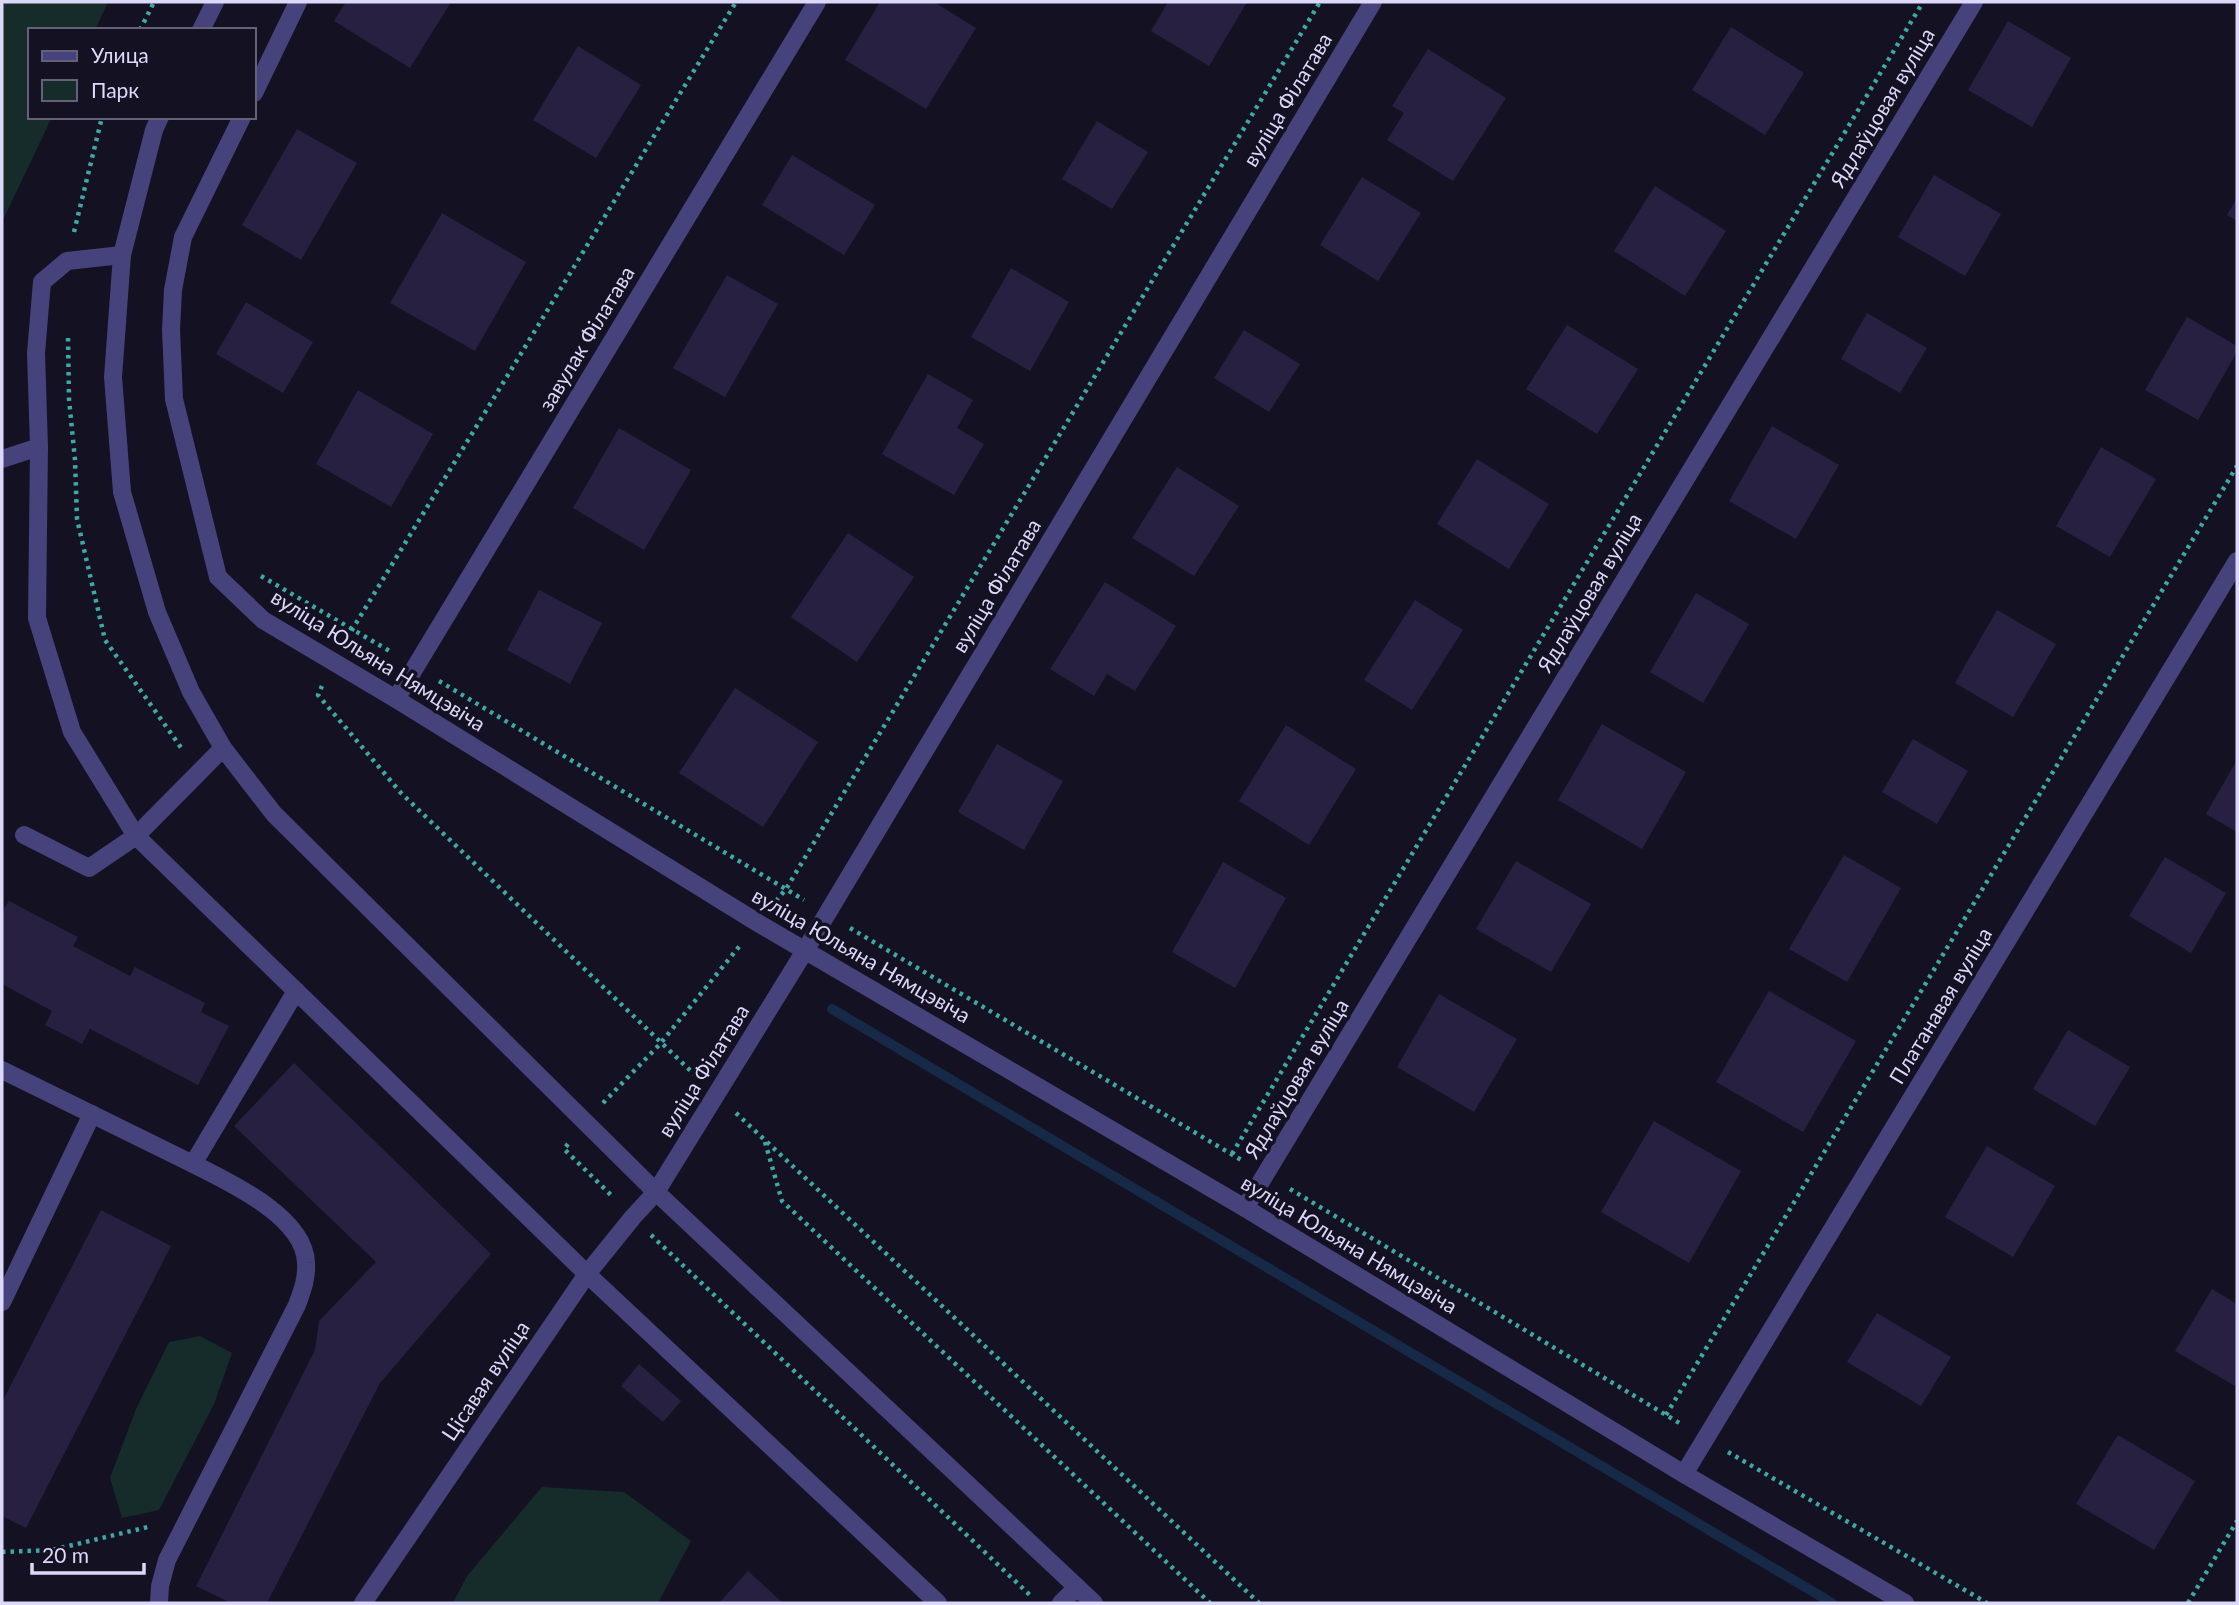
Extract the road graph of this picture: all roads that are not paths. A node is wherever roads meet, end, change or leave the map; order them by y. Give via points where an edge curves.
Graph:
1 (215, 2) edge
2 (298, 2) edge
3 (817, 2) edge
4 (1373, 2) edge
5 (1974, 2) edge
6 (202, 28) edge
7 (256, 89) edge
8 (159, 119) edge
9 (241, 119) edge
10 (122, 255) junction
11 (39, 447) junction
12 (2, 459) edge
13 (2237, 561) edge
14 (396, 699) junction
15 (223, 748) junction
16 (24, 835) dead end
17 (136, 836) junction
18 (806, 949) junction
19 (296, 991) junction
20 (2, 1070) edge
21 (92, 1114) junction
22 (193, 1164) junction
23 (656, 1192) junction
24 (1245, 1208) junction
25 (587, 1274) junction
26 (2, 1302) edge
27 (1684, 1474) junction
28 (1077, 1587) junction
29 (159, 1603) edge
30 (363, 1603) edge
31 (938, 1603) edge
32 (1061, 1603) edge
33 (1094, 1603) edge
34 (1905, 1603) edge

1 - 6 street
2 - 7 street
3 - 14 street, завулак Філатава
4 - 18 street, вуліца Філатава
5 - 24 street, Ядлаўцовая вуліца
8 - 10 street
9 - 14 street, вуліца Юльяна Нямцэвіча via 183,237 170,330 174,399 218,577 263,620
10 - 11 street via 67,261 42,282 36,353
10 - 15 street via 113,377 122,492 157,612 191,692
11 - 12 street
11 - 17 street via 37,618 72,732
13 - 27 street, Платанавая вуліца
14 - 18 street, вуліца Юльяна Нямцэвіча
15 - 17 street
15 - 23 street via 274,814
16 - 17 street via 89,868
17 - 19 street
18 - 23 street, вуліца Філатава
18 - 24 street, вуліца Юльяна Нямцэвіча
19 - 22 street
19 - 25 street
20 - 21 street
21 - 22 street
21 - 26 street
22 - 29 street via 232,1183 289,1226 301,1243 305,1283 167,1560
23 - 25 street, Цісавая вуліца
23 - 28 street
24 - 27 street, вуліца Юльяна Нямцэвіча
25 - 30 street, Цісавая вуліца
25 - 31 street
27 - 34 street, вуліца Юльяна Нямцэвіча
28 - 32 street
28 - 33 street

